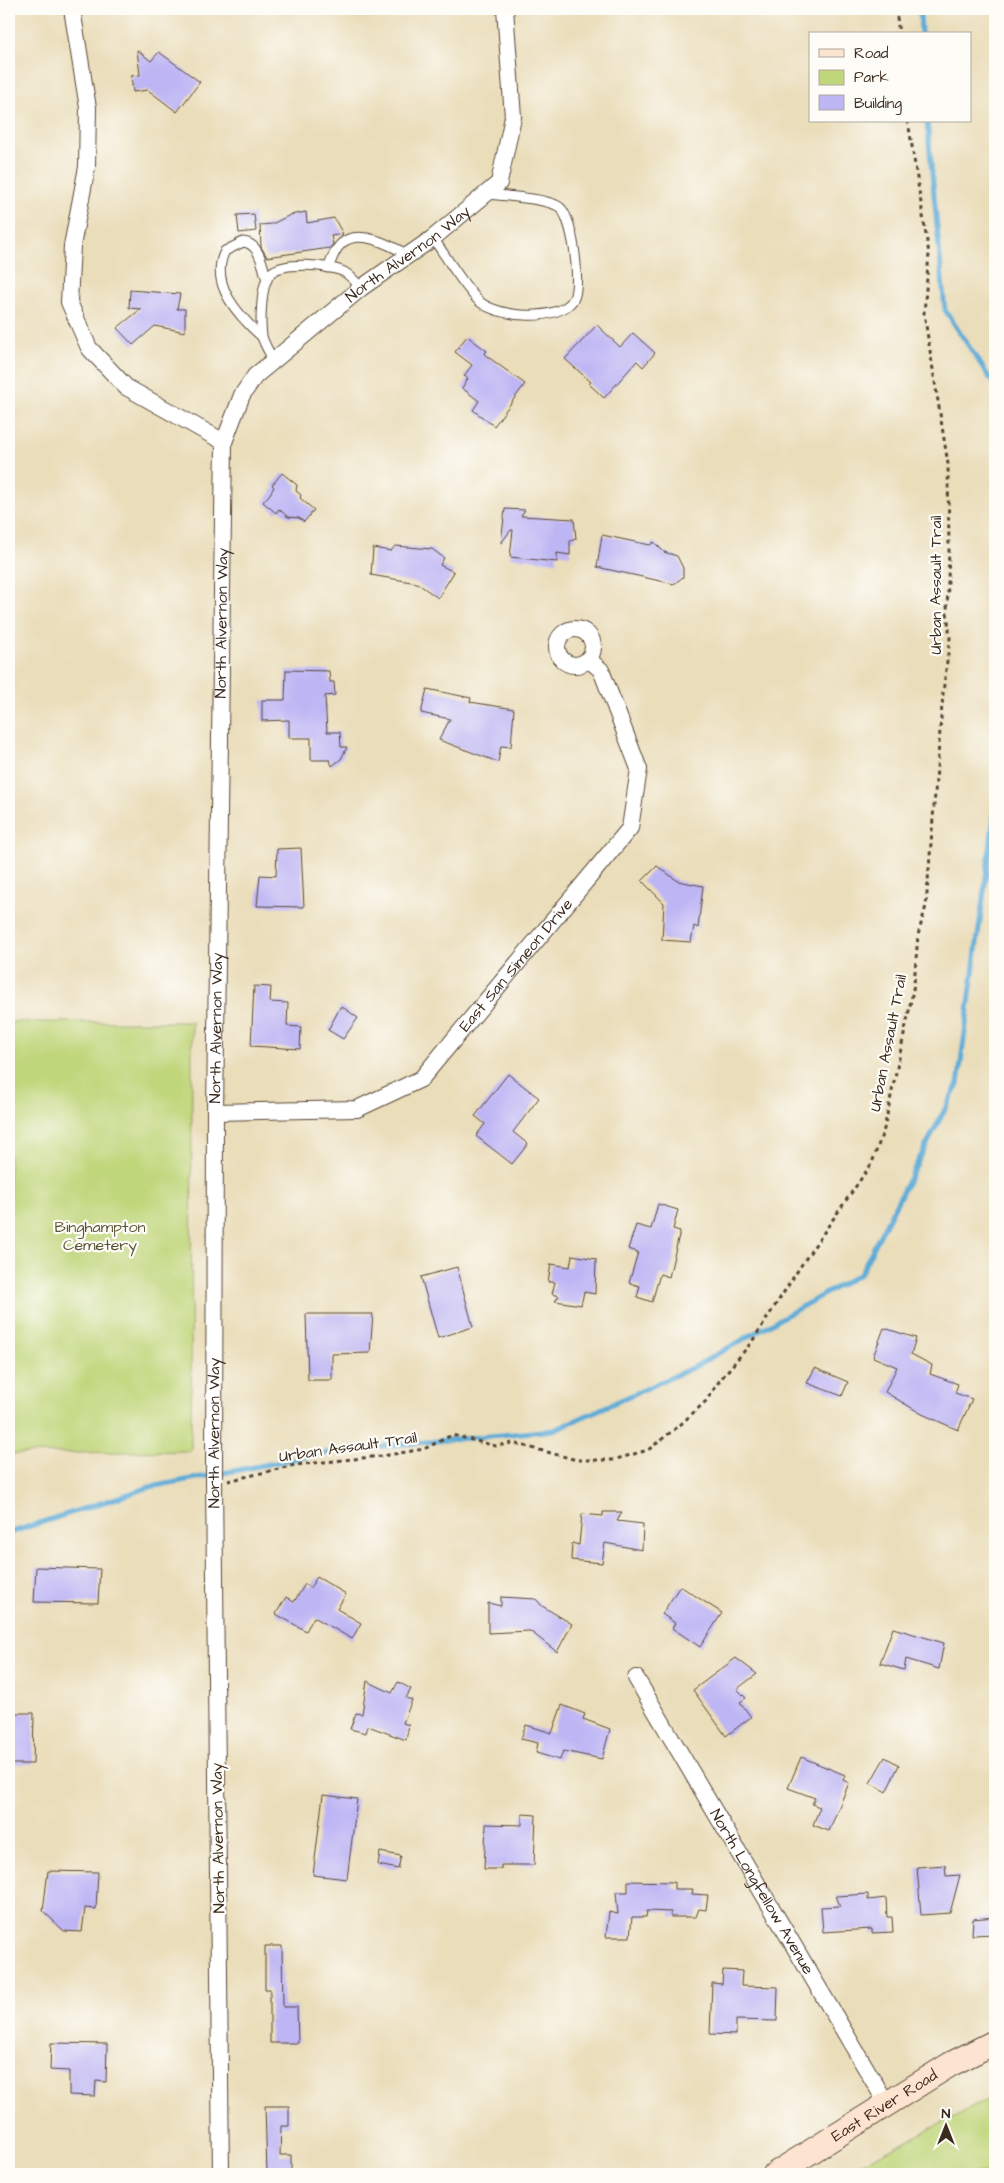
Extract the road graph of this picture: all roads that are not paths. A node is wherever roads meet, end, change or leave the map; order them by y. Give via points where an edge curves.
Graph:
1 (72, 9) edge
2 (504, 9) edge
3 (485, 194) junction
4 (433, 238) junction
5 (408, 255) junction
6 (328, 268) junction
7 (267, 280) junction
8 (361, 288) junction
9 (262, 337) junction
10 (274, 360) junction
11 (224, 442) junction
12 (588, 659) dead end
13 (215, 1112) junction
14 (636, 1678) dead end
15 (995, 2042) edge
16 (887, 2104) junction
17 (222, 2174) edge
18 (775, 2174) edge

1 - 11 street via 88,108 87,167 72,246 69,302 89,348 126,387
2 - 3 street, North Alvernon Way via 513,117 499,183
3 - 4 street, North Alvernon Way
3 - 4 lane via 548,202 565,212 578,278 577,292 566,307 529,316 481,304
4 - 5 street, North Alvernon Way
5 - 6 lane via 380,240 357,238 341,244
5 - 8 street, North Alvernon Way
6 - 7 lane via 286,266 273,271
6 - 8 lane via 352,277
7 - 9 lane
7 - 9 lane via 260,258 248,242 225,251 221,262 224,287 240,316
8 - 10 street, North Alvernon Way
9 - 10 lane
10 - 11 street, North Alvernon Way via 242,395
11 - 13 street, North Alvernon Way
12 - 13 street, East San Simeon Drive via 601,670 638,769 630,828 607,856 422,1079 357,1110
13 - 17 street, North Alvernon Way via 214,1483
14 - 16 street, North Longfellow Avenue
15 - 16 street, East River Road via 951,2064
16 - 18 street, East River Road

